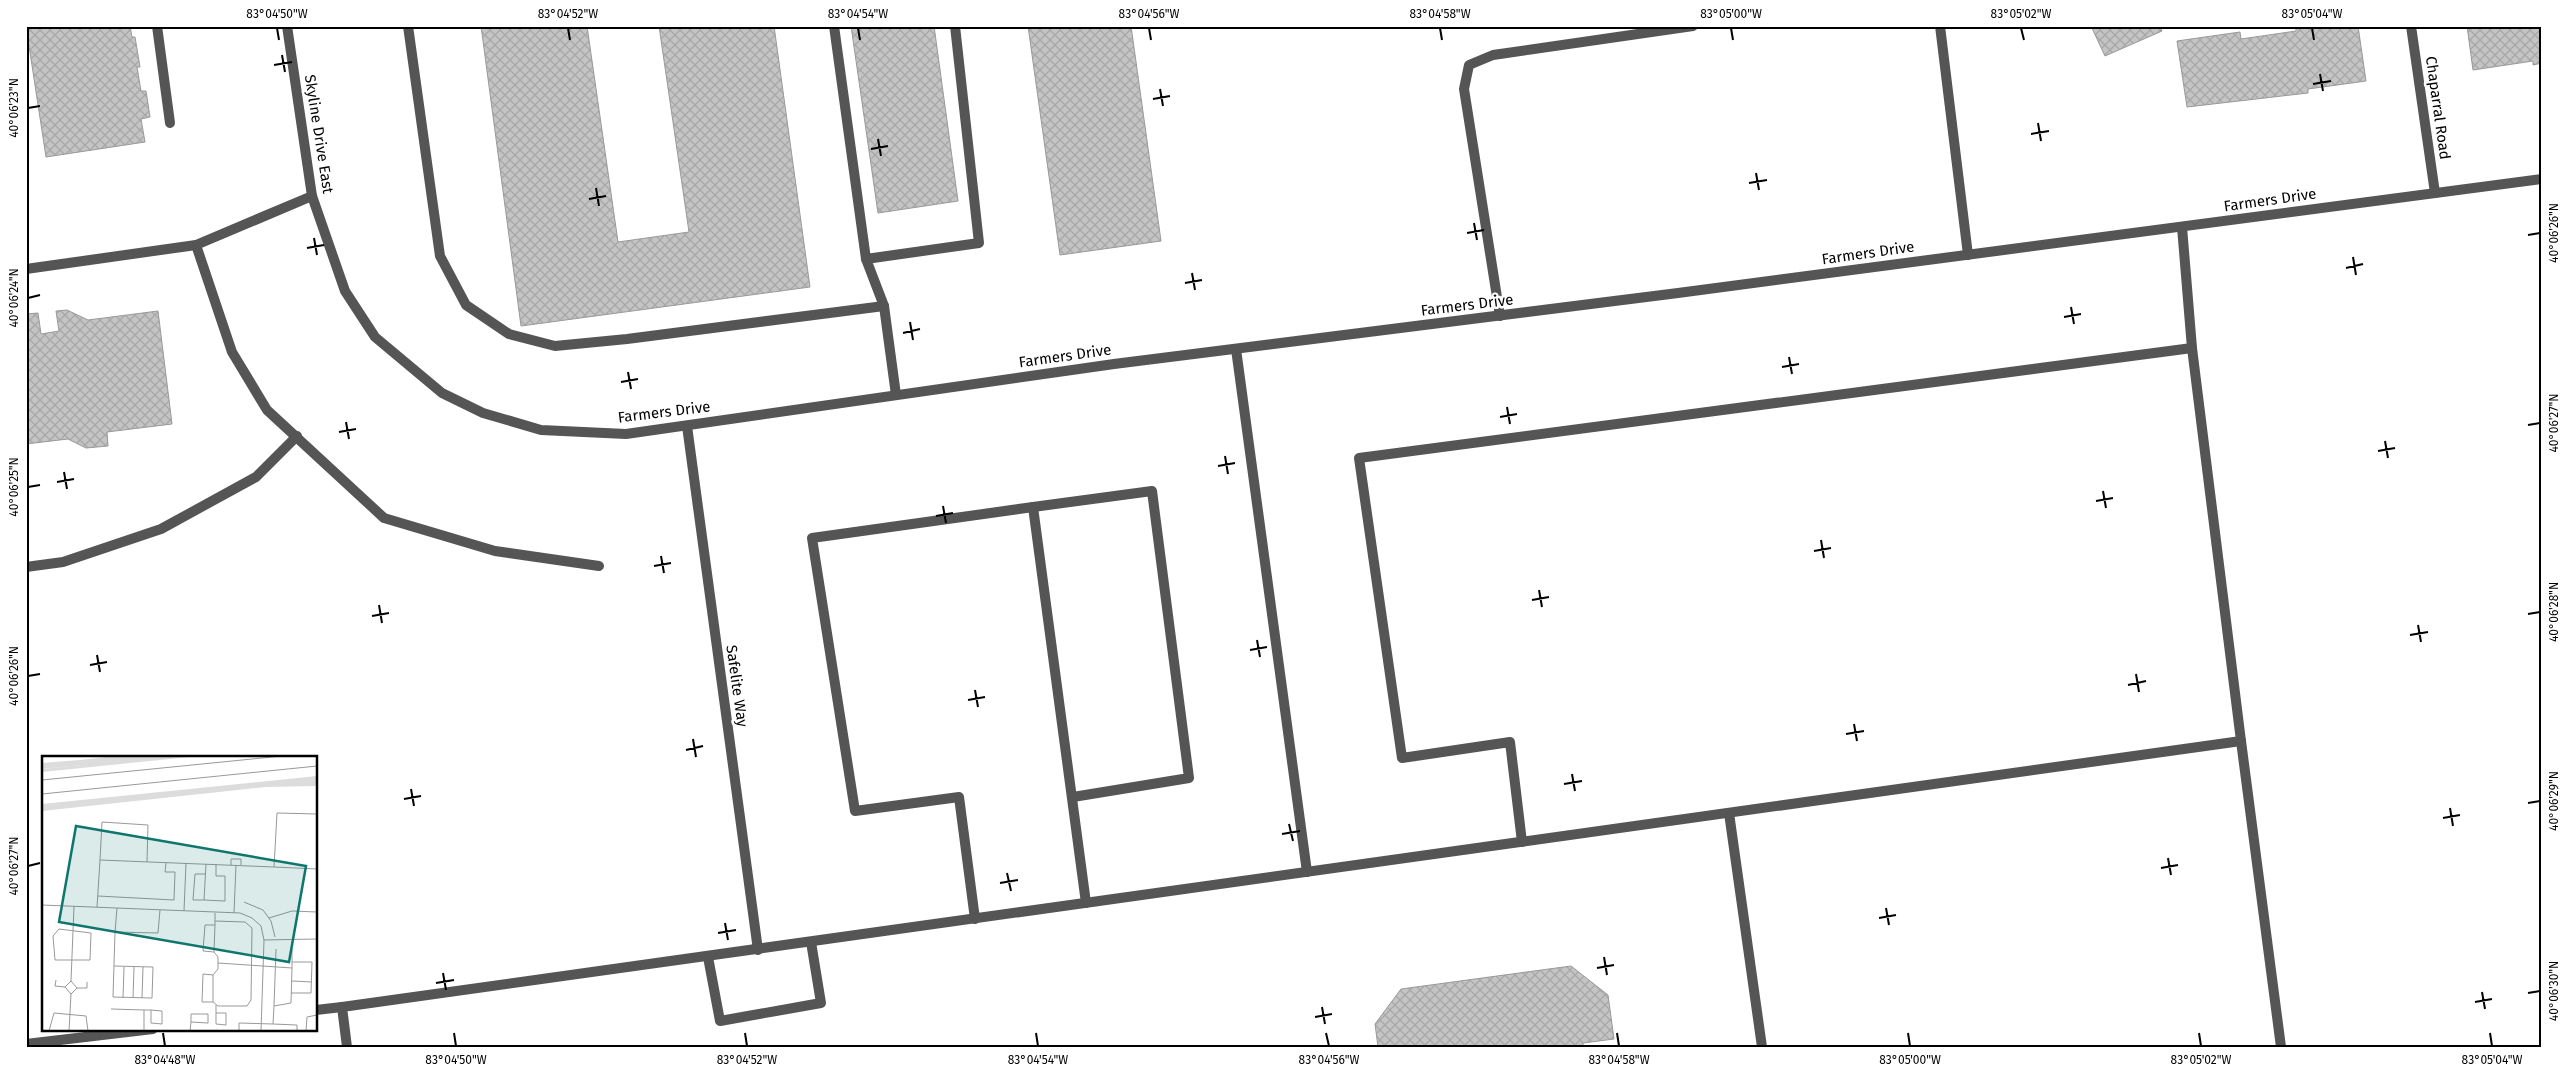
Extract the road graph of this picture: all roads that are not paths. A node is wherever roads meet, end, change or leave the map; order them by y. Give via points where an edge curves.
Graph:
1 (157, 26) edge
2 (287, 26) edge
3 (408, 26) edge
4 (834, 26) edge
5 (955, 26) edge
6 (1693, 26) edge
7 (1940, 26) edge
8 (2411, 26) edge
9 (170, 123) dead end
10 (2542, 178) edge
11 (2435, 193) junction
12 (312, 196) junction
13 (2182, 227) junction
14 (196, 245) junction
15 (1968, 255) junction
16 (866, 259) junction
17 (26, 269) edge
18 (884, 306) junction
19 (1500, 316) junction
20 (1236, 348) junction
21 (2192, 348) junction
22 (411, 367) joint
23 (896, 395) junction
24 (687, 426) junction
25 (297, 436) junction
26 (1033, 507) junction
27 (599, 566) dead end
28 (26, 567) edge
29 (2241, 741) junction
30 (1073, 797) junction
31 (1729, 813) junction
32 (1522, 842) junction
33 (1307, 872) junction
34 (1086, 903) junction
35 (976, 919) junction
36 (812, 942) junction
37 (758, 950) junction
38 (708, 957) junction
39 (342, 1007) junction
40 (318, 1010) edge
41 (145, 1030) edge
42 (26, 1044) edge
43 (347, 1047) edge
44 (1762, 1047) edge
45 (2281, 1047) edge

1 - 9 street
2 - 12 street, Skyline Drive East
3 - 18 street via 440,256 466,305 509,334 555,346
4 - 16 street
5 - 16 street via 979,243
6 - 19 street via 1492,55 1469,65 1464,90
7 - 15 street
8 - 11 street, Chaparral Road
10 - 11 street, Farmers Drive
11 - 13 street, Farmers Drive
12 - 14 street
12 - 22 street, Skyline Drive East via 345,291 375,337
13 - 15 street, Farmers Drive
13 - 21 street
14 - 17 street
14 - 25 street via 232,352 267,410
15 - 19 street, Farmers Drive
16 - 18 street
18 - 23 street
19 - 20 street, Farmers Drive
20 - 23 street, Farmers Drive
20 - 33 street
21 - 29 street
21 - 32 street via 1359,458 1402,758 1510,742
22 - 24 street, Farmers Drive via 442,393 483,413 541,430 626,434
23 - 24 street, Farmers Drive
24 - 37 street, Safelite Way
25 - 27 street via 384,518 495,551
25 - 28 street via 256,477 161,529 63,562
26 - 30 street
26 - 30 street via 1152,491 1189,778
26 - 35 street via 812,538 855,811 959,797
29 - 31 street
29 - 45 street
30 - 34 street
31 - 32 street
31 - 44 street
32 - 33 street
33 - 34 street
34 - 35 street
35 - 36 street
36 - 37 street
36 - 38 street via 821,1003 720,1021
37 - 38 street
38 - 39 street
39 - 40 street
39 - 43 street
41 - 42 street

